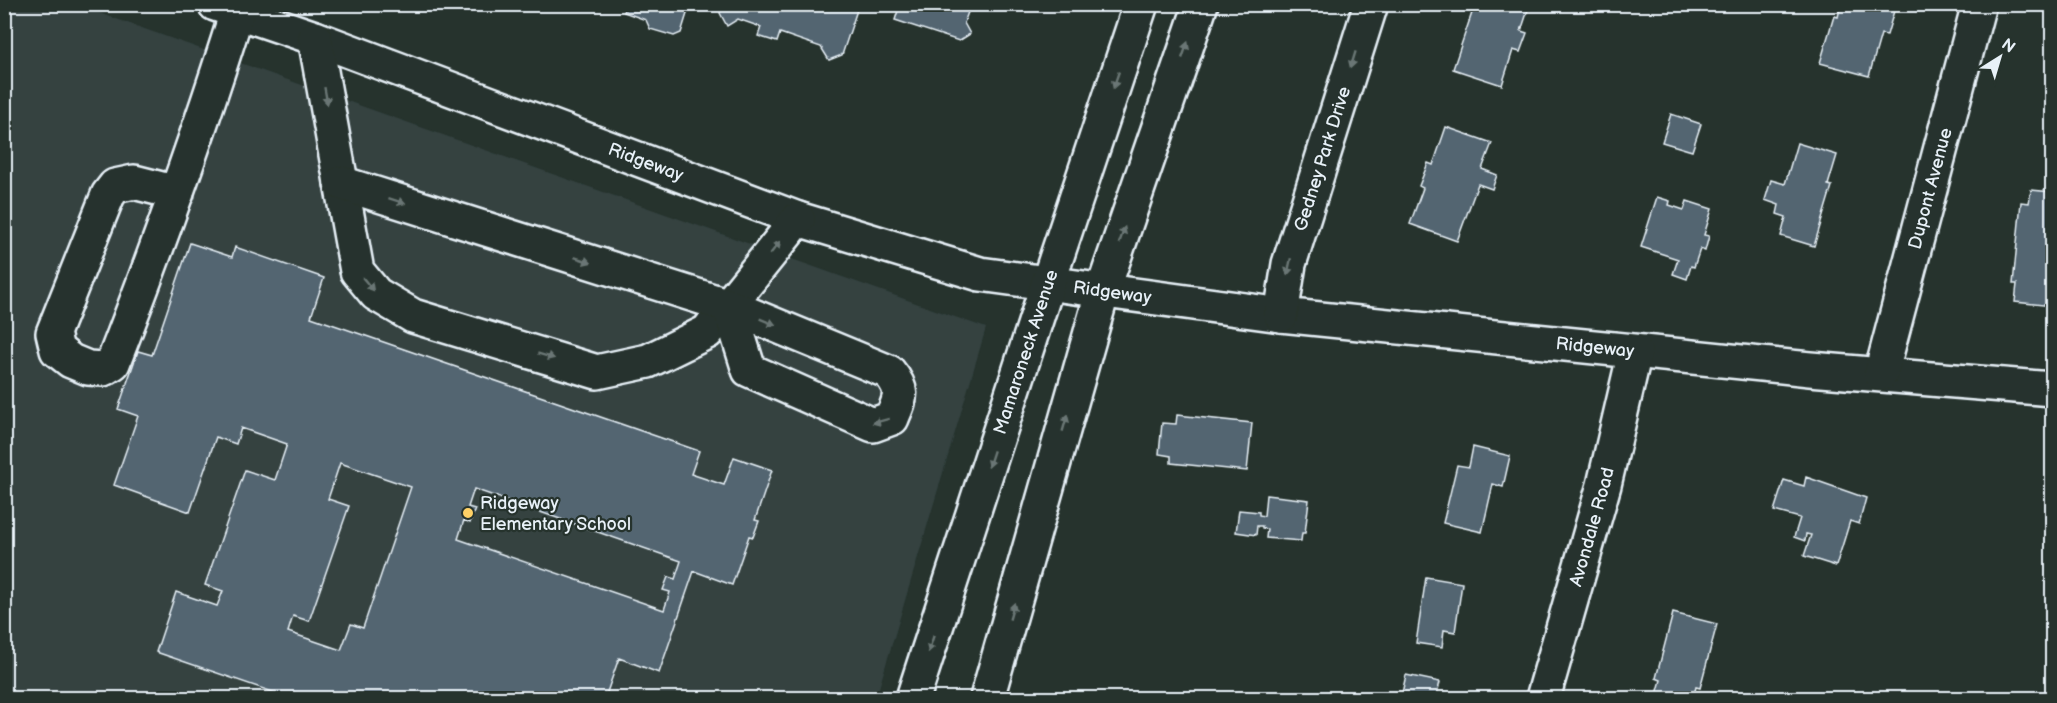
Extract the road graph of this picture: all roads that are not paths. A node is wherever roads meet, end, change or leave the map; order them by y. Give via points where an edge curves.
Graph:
1 (1141, 4) edge
2 (1201, 4) edge
3 (1371, 4) edge
4 (1979, 4) edge
5 (221, 6) edge
6 (315, 38) junction
7 (341, 183) junction
8 (177, 193) junction
9 (798, 219) junction
10 (1048, 283) junction
11 (1103, 290) junction
12 (729, 306) junction
13 (1281, 315) junction
14 (1635, 352) junction
15 (1881, 374) junction
16 (2052, 389) edge
17 (913, 699) edge
18 (987, 699) edge
19 (1543, 699) edge

1 -> 10 street, Mamaroneck Avenue
11 -> 2 street
3 -> 13 street, Gedney Park Drive via 1289,264
4 - 15 street, Dupont Avenue
5 - 6 street, Ridgeway
5 - 8 street via 207,109
6 -> 7 street
6 - 9 street, Ridgeway
7 -> 12 street
7 -> 12 street via 357,271 376,294 413,316 597,372 648,361 707,332
8 - 8 street via 113,363 103,369 71,361 57,350 53,333 108,195 115,186 134,182
9 - 10 street, Ridgeway via 980,273
12 -> 9 street
10 - 11 street, Ridgeway
10 -> 17 street, Mamaroneck Avenue
11 - 13 street, Ridgeway
18 -> 11 street
12 -> 12 street via 889,372 898,382 901,396 892,418 873,425 749,370
13 - 14 street, Ridgeway
14 - 15 street, Ridgeway
14 - 19 street, Avondale Road via 1604,485
15 - 16 street, Ridgeway

